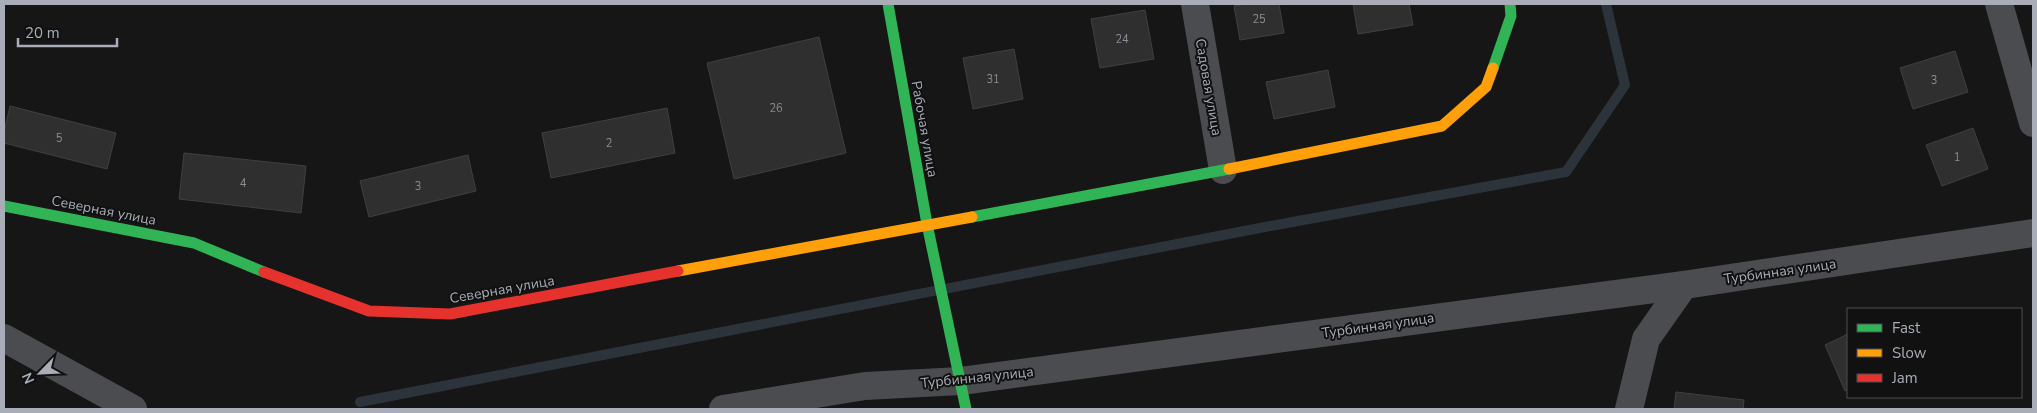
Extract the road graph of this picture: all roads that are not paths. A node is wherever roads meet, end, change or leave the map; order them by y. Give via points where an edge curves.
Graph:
1 (888, 4) edge
2 (1195, 4) edge
3 (1510, 4) edge
4 (1999, 4) edge
5 (2033, 124) edge
6 (1223, 170) junction
7 (4, 206) edge
8 (926, 224) junction
9 (2033, 233) edge
10 (1684, 285) junction
11 (4, 338) edge
12 (962, 381) junction
13 (133, 409) edge
14 (723, 409) edge
15 (966, 409) edge
16 (1629, 409) edge

1 - 8 street, Рабочая улица
2 - 6 street, Садовая улица
3 - 6 street, Северная улица via 1511,16 1486,87 1442,126
4 - 5 street
6 - 8 street, Северная улица
7 - 8 street, Северная улица via 194,243 369,311 450,314
8 - 12 street, Рабочая улица
9 - 10 street, Турбинная улица
10 - 12 street, Турбинная улица
10 - 16 street via 1646,339
11 - 13 street
12 - 14 street, Турбинная улица via 865,386
12 - 15 street, Рабочая улица

